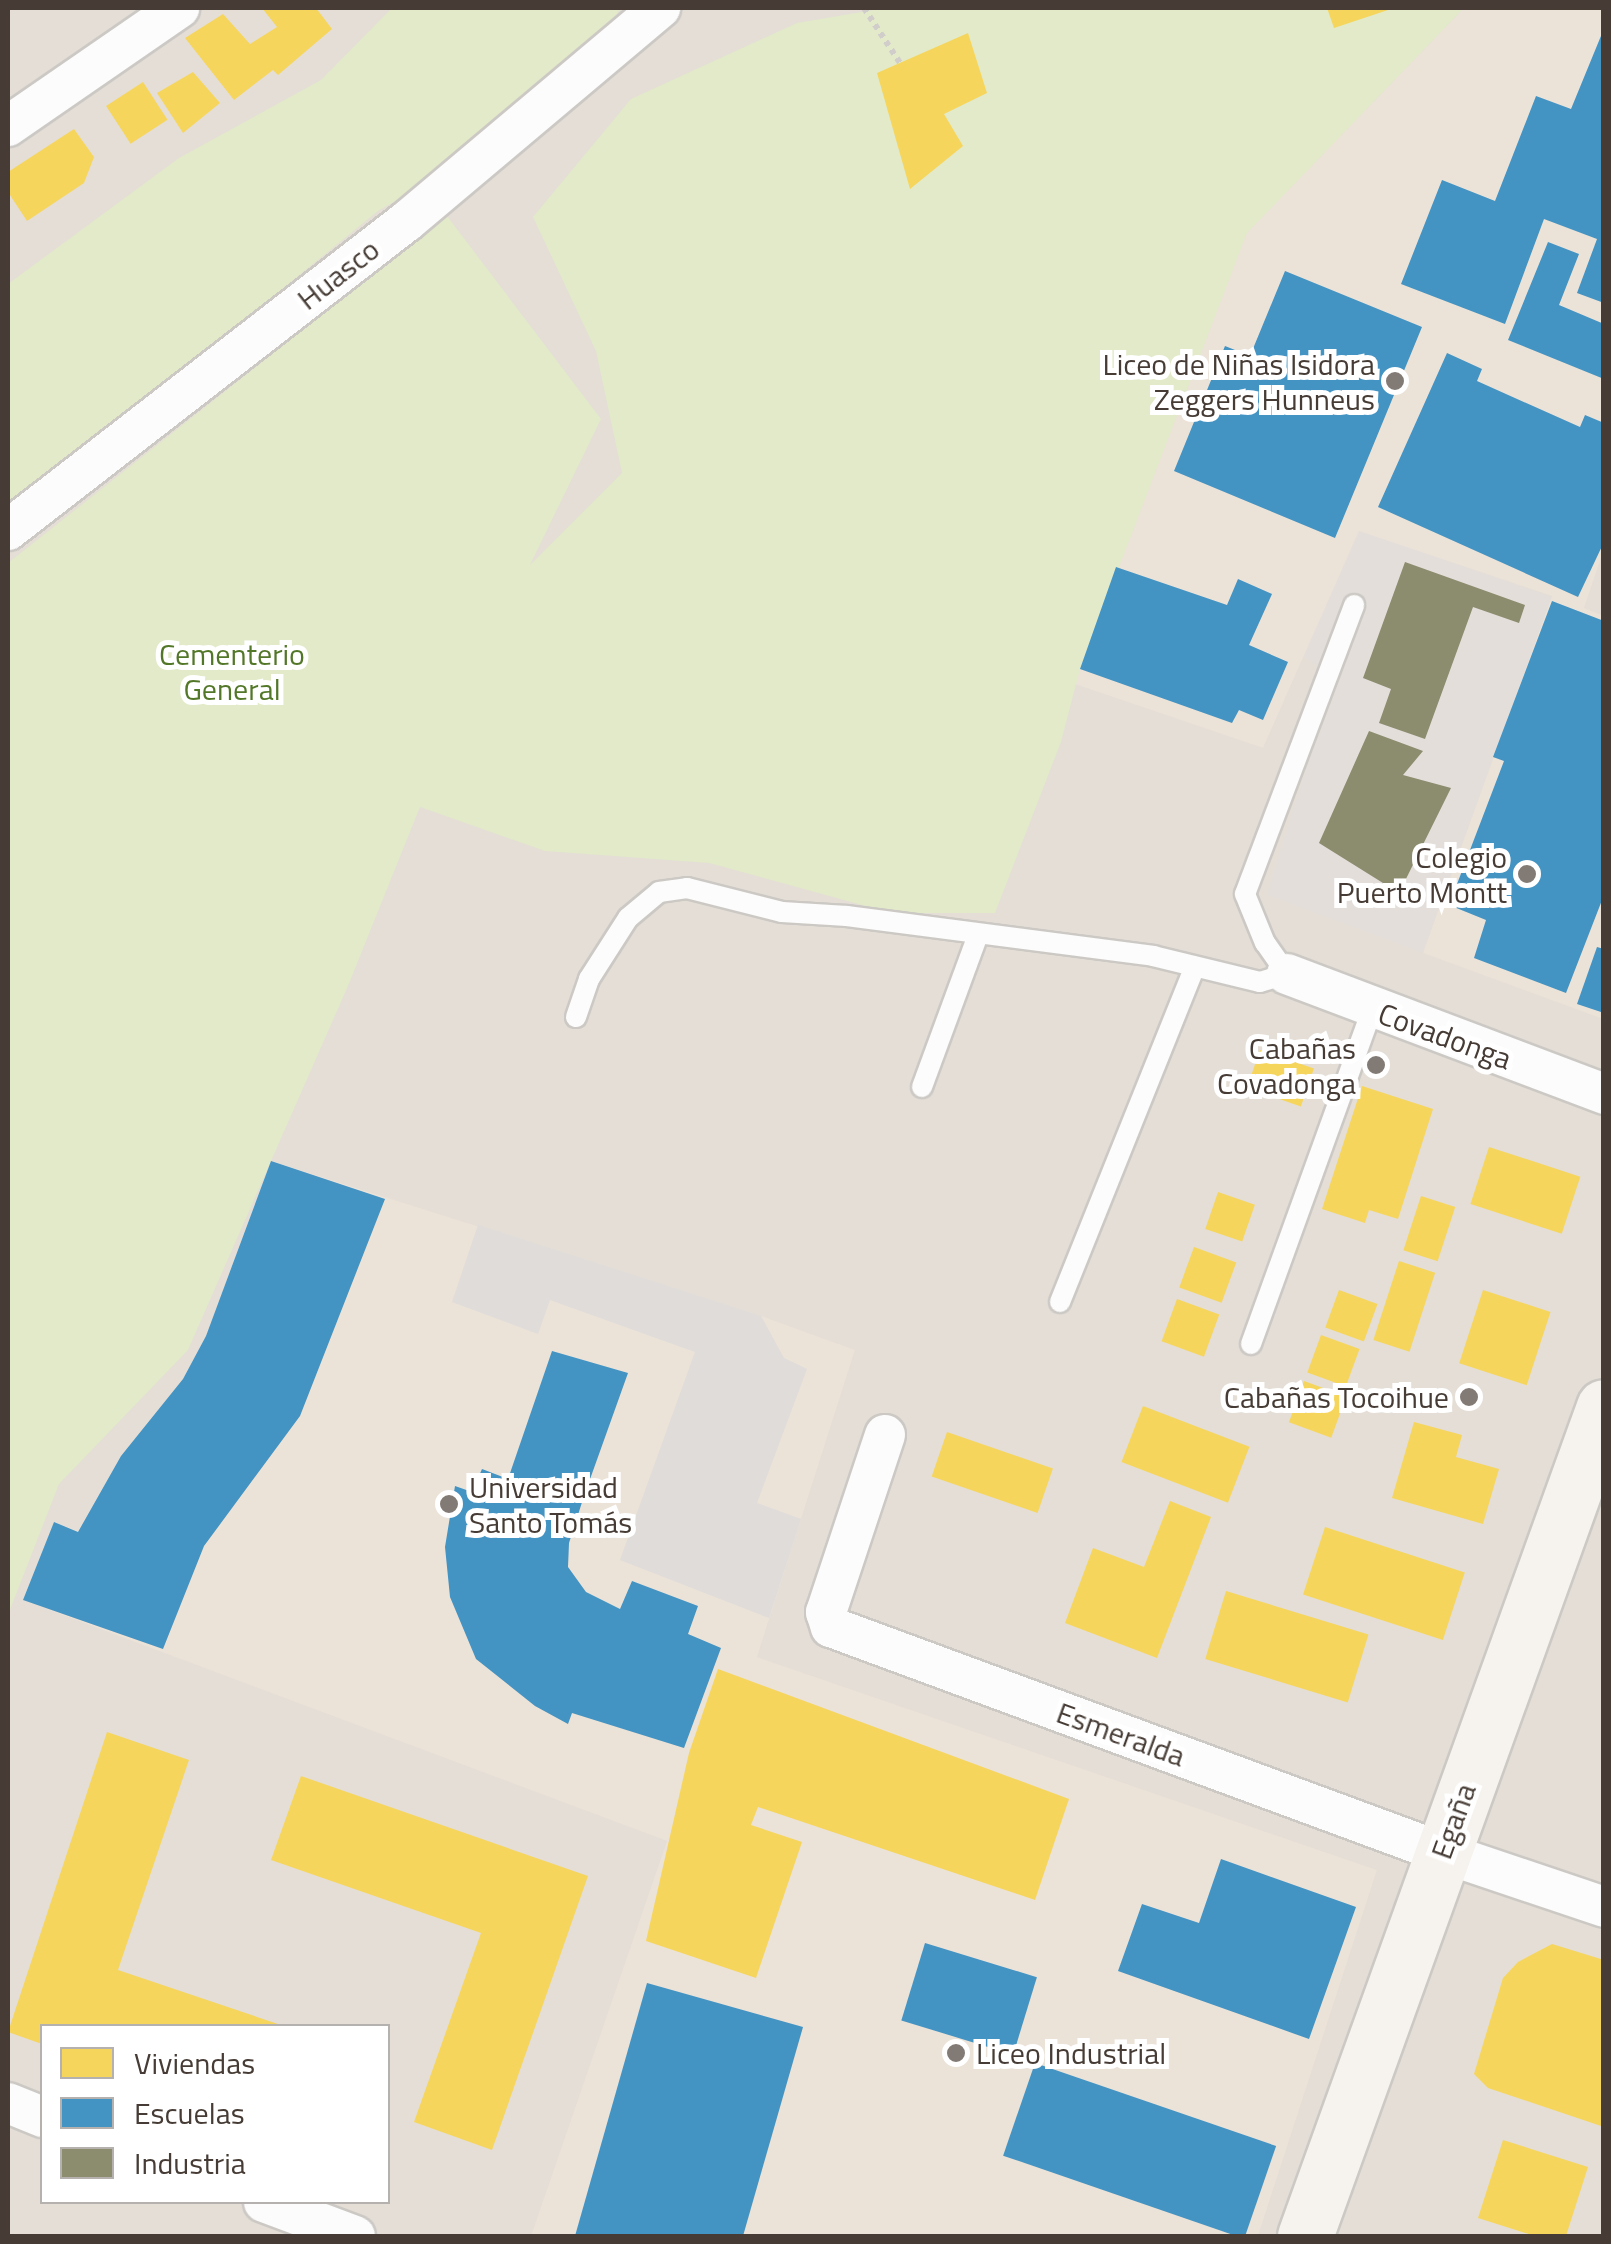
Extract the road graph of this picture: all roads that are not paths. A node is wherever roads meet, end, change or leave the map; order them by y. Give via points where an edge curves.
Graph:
1 (179, 8) edge
2 (660, 8) edge
3 (8, 126) edge
4 (8, 530) edge
5 (1354, 605) dead end
6 (978, 934) junction
7 (1195, 967) junction
8 (1287, 974) junction
9 (1372, 1010) junction
10 (576, 1017) dead end
11 (922, 1087) dead end
12 (1604, 1094) edge
13 (1060, 1302) dead end
14 (1252, 1344) dead end
15 (1604, 1408) edge
16 (886, 1435) dead end
17 (1441, 1852) junction
18 (1604, 1907) edge
19 (8, 2104) edge
20 (40, 2116) edge
21 (269, 2204) edge
22 (355, 2236) edge
23 (1305, 2236) edge

1 - 3 street
2 - 4 street, Huasco via 407,221
5 - 8 lane via 1245,894 1265,943
6 - 7 lane
6 - 10 lane via 782,912 687,888 659,892 610,943
6 - 11 lane
7 - 8 lane via 1260,982
7 - 13 lane
8 - 9 street, Covadonga
9 - 12 street, Covadonga
9 - 14 lane
15 - 17 main road, Egaña
16 - 17 street, Esmeralda via 826,1612 831,1627
17 - 18 street, Esmeralda
17 - 23 main road, Egaña
19 - 20 street
21 - 22 street

